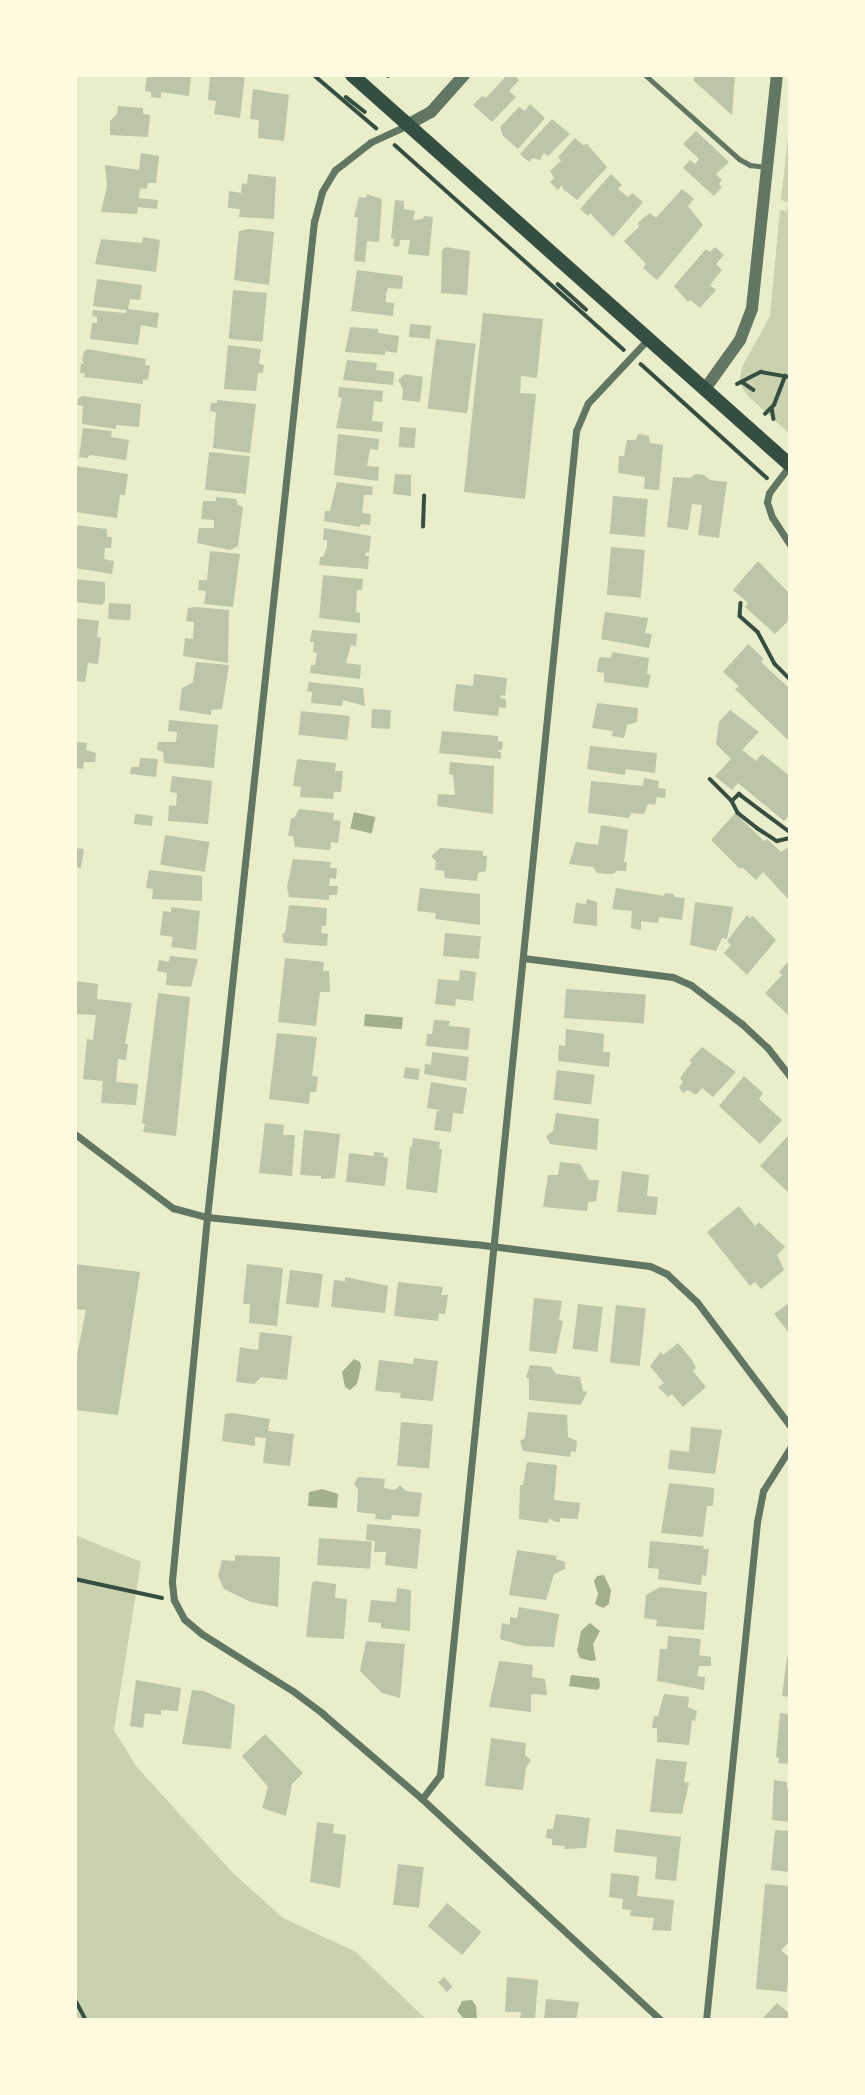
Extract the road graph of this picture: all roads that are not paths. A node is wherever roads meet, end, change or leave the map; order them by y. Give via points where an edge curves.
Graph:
1 (352, 75) edge
2 (464, 75) edge
3 (645, 75) edge
4 (777, 75) edge
5 (653, 78) edge
6 (409, 124) junction
7 (767, 167) junction
8 (648, 338) junction
9 (705, 388) junction
10 (790, 465) edge
11 (790, 545) edge
12 (523, 958) junction
13 (790, 1076) edge
14 (75, 1134) edge
15 (207, 1217) junction
16 (493, 1246) junction
17 (790, 1426) edge
18 (790, 1448) edge
19 (422, 1799) junction
20 (661, 2020) edge
21 (706, 2020) edge

1 - 6 main road
2 - 6 street via 431,112
3 - 5 lane
4 - 7 street
5 - 7 lane via 730,152 750,165
6 - 8 main road
6 - 15 street via 371,142 335,170 322,192 314,221
7 - 9 street via 750,314 740,340
8 - 9 main road
8 - 12 street via 588,403 576,431
9 - 10 main road
10 - 11 street via 767,502
12 - 13 street via 673,977 691,985 742,1024
12 - 16 street
14 - 15 street via 173,1208
15 - 16 street
15 - 19 street via 172,1582 174,1600 184,1619 202,1634 293,1690
16 - 17 street via 638,1263 667,1274 696,1302
16 - 19 street via 440,1775
18 - 21 street via 763,1491 757,1522
19 - 20 street

